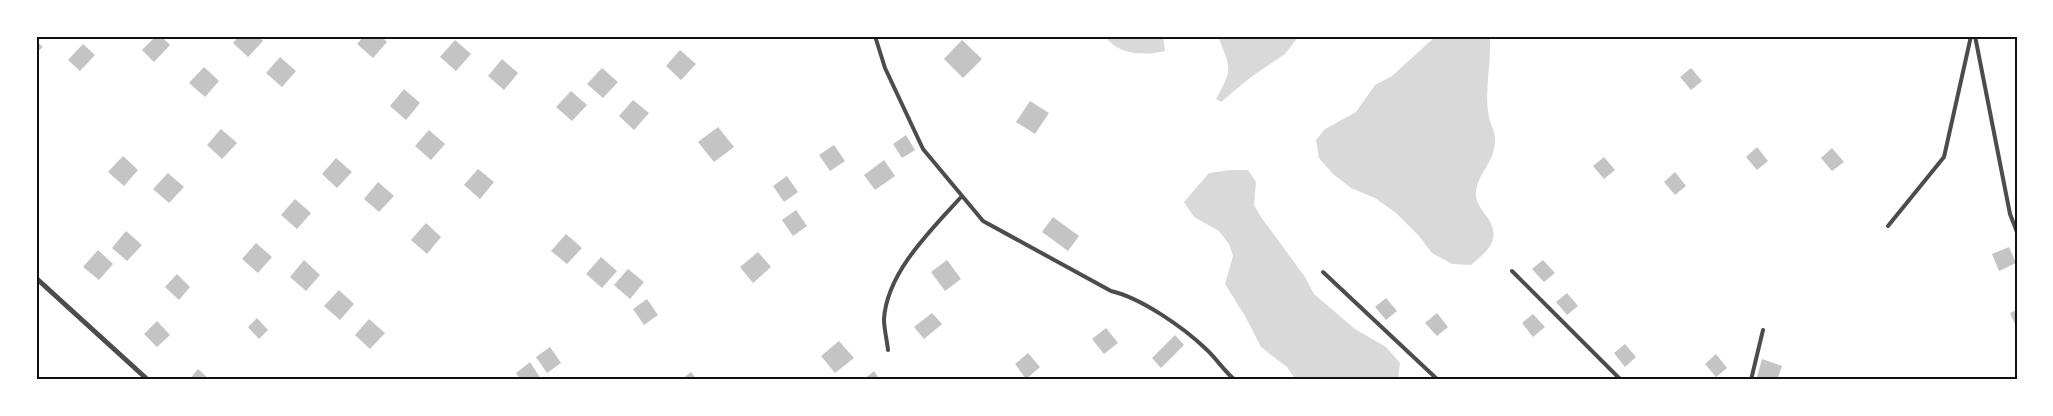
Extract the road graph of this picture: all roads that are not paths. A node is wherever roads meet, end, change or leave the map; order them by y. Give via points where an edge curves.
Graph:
1 (875, 36) edge
2 (1971, 36) edge
3 (1975, 36) edge
4 (962, 196) junction
5 (1888, 226) dead end
6 (2017, 232) edge
7 (1512, 271) dead end
8 (1323, 272) dead end
9 (36, 278) edge
10 (1763, 330) dead end
11 (888, 350) dead end
12 (148, 380) edge
13 (1235, 380) edge
14 (1438, 380) edge
15 (1621, 380) edge
16 (1751, 380) edge

1 - 4 lane via 884,68 923,149
2 - 5 lane via 1944,157
3 - 6 lane via 2010,214
4 - 11 lane via 918,244 894,281 884,319
4 - 13 lane via 983,221 1168,319 1206,348
7 - 15 lane
8 - 14 lane
9 - 12 street
10 - 16 lane

